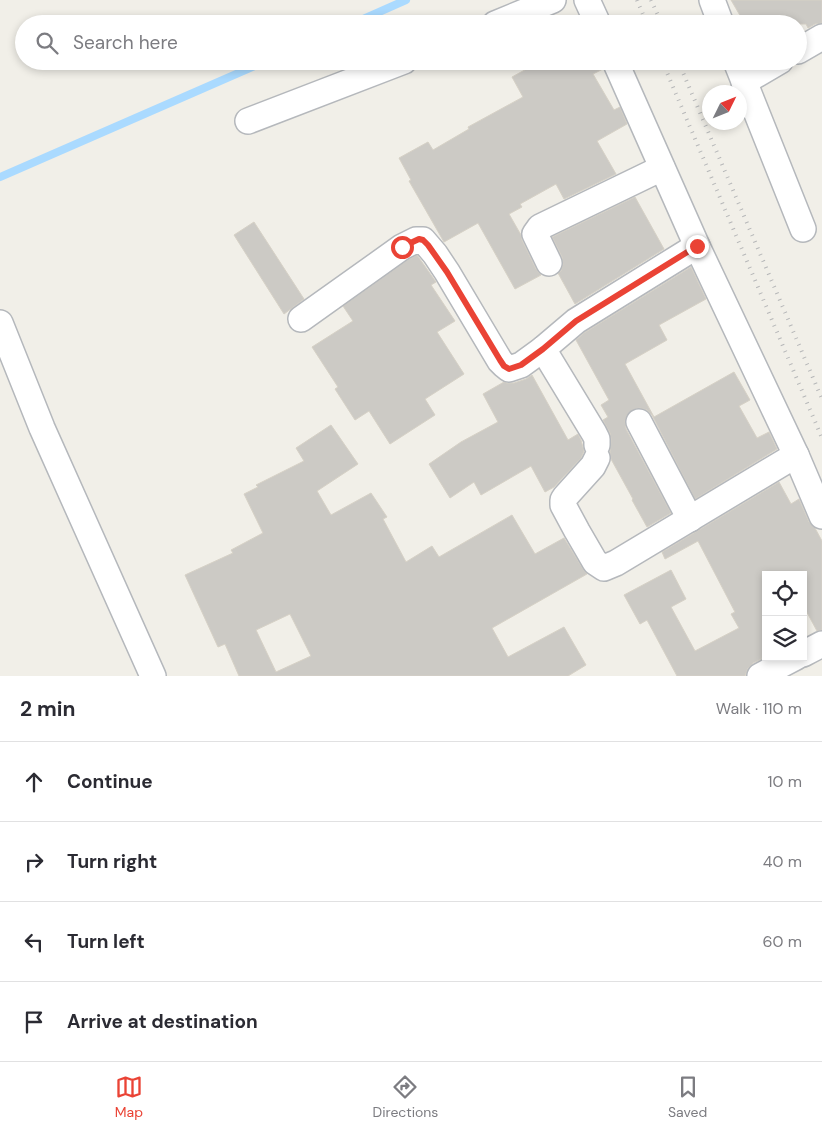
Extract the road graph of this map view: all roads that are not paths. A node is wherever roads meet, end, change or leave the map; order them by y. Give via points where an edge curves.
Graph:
1 (553, 0) edge
2 (587, 0) edge
3 (712, 0) edge
4 (517, 15) edge
5 (594, 15) edge
6 (718, 15) edge
7 (822, 37) edge
8 (807, 46) edge
9 (381, 70) edge
10 (619, 70) edge
11 (740, 72) edge
12 (248, 121) dead end
13 (662, 168) junction
14 (802, 229) dead end
15 (697, 246) junction
16 (549, 263) dead end
17 (301, 319) dead end
18 (0, 323) edge
19 (543, 349) junction
20 (639, 422) dead end
21 (796, 455) junction
22 (822, 516) edge
23 (690, 519) junction
24 (822, 644) edge
25 (807, 652) edge
26 (788, 661) edge
27 (153, 676) edge
28 (760, 676) edge

1 - 4 street
2 - 5 street
3 - 6 street
7 - 8 street
9 - 12 street
10 - 13 street
11 - 14 street
13 - 15 street
13 - 16 street via 540,227 535,234
15 - 19 street via 576,321
15 - 21 street
17 - 19 street via 402,247 419,239 436,254 504,366 509,369 521,365
18 - 27 street via 42,428
19 - 23 street via 597,439 594,466 563,500 595,562 604,568 616,563
20 - 23 street
21 - 22 street
21 - 23 street
24 - 25 street
26 - 28 street

